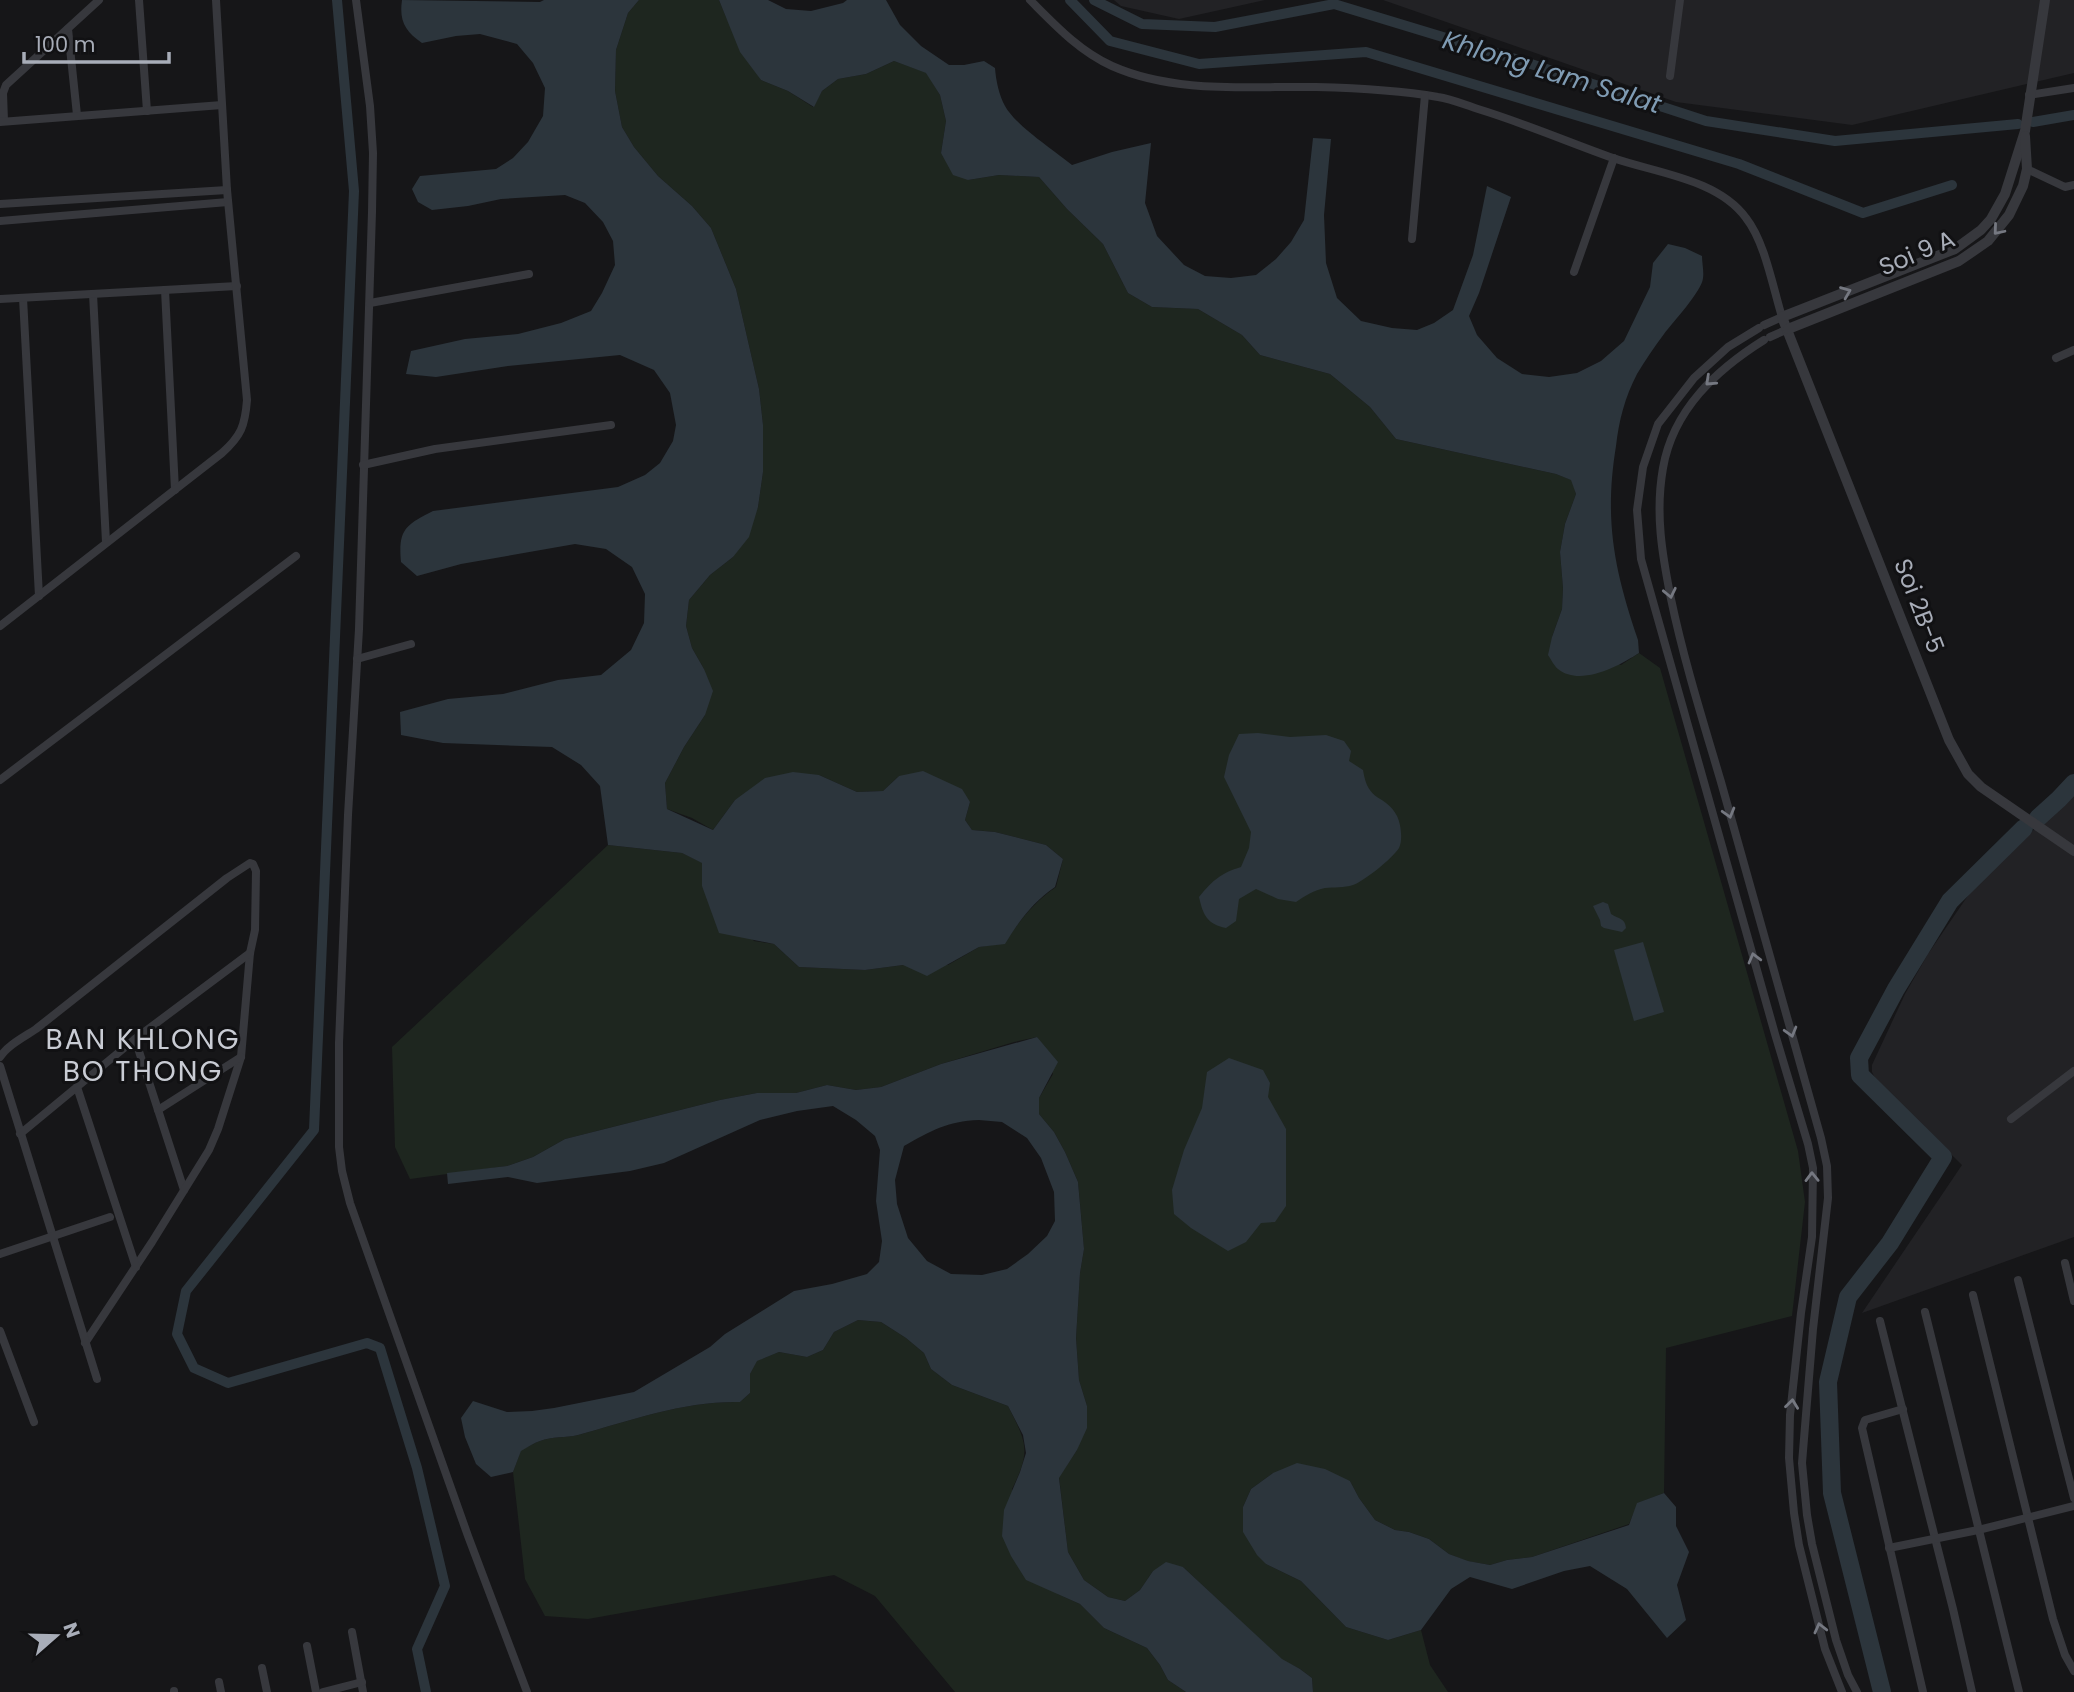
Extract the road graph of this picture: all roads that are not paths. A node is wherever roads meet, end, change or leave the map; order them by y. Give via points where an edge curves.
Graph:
1 (99, 0) edge
2 (139, 0) edge
3 (216, 0) edge
4 (356, 0) edge
5 (1030, 0) edge
6 (1680, 0) edge
7 (2045, 0) edge
8 (68, 29) junction
9 (1670, 76) dead end
10 (2074, 88) edge
11 (1425, 95) junction
12 (2029, 96) junction
13 (222, 105) junction
14 (147, 111) junction
15 (77, 115) junction
16 (2, 121) edge
17 (2025, 131) junction
18 (1614, 158) junction
19 (2027, 169) junction
20 (2074, 185) edge
21 (227, 190) junction
22 (228, 202) junction
23 (0, 204) edge
24 (0, 221) edge
25 (1412, 239) dead end
26 (1955, 249) junction
27 (1959, 261) junction
28 (1574, 272) dead end
29 (529, 274) dead end
30 (237, 286) junction
31 (165, 290) junction
32 (93, 294) junction
33 (23, 298) junction
34 (0, 299) edge
35 (370, 303) junction
36 (1782, 317) junction
37 (1788, 329) junction
38 (2074, 350) edge
39 (2056, 358) dead end
40 (611, 425) dead end
41 (363, 465) junction
42 (175, 490) junction
43 (106, 542) junction
44 (296, 556) dead end
45 (39, 596) junction
46 (0, 626) edge
47 (411, 644) dead end
48 (357, 659) junction
49 (0, 780) edge
50 (2074, 850) edge
51 (250, 953) junction
52 (135, 1039) junction
53 (241, 1057) junction
54 (0, 1058) edge
55 (0, 1066) edge
56 (2074, 1071) edge
57 (77, 1087) junction
58 (158, 1110) junction
59 (2011, 1119) dead end
60 (20, 1135) junction
61 (184, 1190) junction
62 (110, 1217) dead end
63 (52, 1237) junction
64 (0, 1254) edge
65 (2065, 1263) dead end
66 (136, 1267) junction
67 (2018, 1280) dead end
68 (1973, 1295) dead end
69 (2074, 1301) edge
70 (1925, 1312) dead end
71 (1880, 1321) dead end
72 (0, 1331) edge
73 (85, 1343) junction
74 (96, 1379) dead end
75 (1903, 1409) junction
76 (34, 1422) dead end
77 (2074, 1498) edge
78 (2074, 1506) edge
79 (2027, 1517) junction
80 (1978, 1530) junction
81 (1935, 1538) junction
82 (1889, 1548) junction
83 (352, 1632) dead end
84 (307, 1646) dead end
85 (262, 1668) dead end
86 (2074, 1671) edge
87 (219, 1682) dead end
88 (362, 1682) junction
89 (221, 1692) edge
90 (267, 1692) edge
91 (316, 1692) edge
92 (323, 1692) edge
93 (363, 1692) edge
94 (527, 1692) edge
95 (1842, 1692) edge
96 (1857, 1692) edge
97 (1923, 1692) edge
98 (1972, 1692) edge
99 (2019, 1692) edge

1 - 8 street
2 - 14 street
3 - 13 street
4 - 35 street via 373,153
5 - 11 street via 1075,45 1147,79
6 - 9 street
7 - 12 street, Soi 9 A
8 - 15 street
8 - 16 street via 6,85
10 - 12 street
11 - 18 street via 1505,117
11 - 25 street
12 - 17 street, Soi 9 A
13 - 14 street
13 - 21 street
14 - 15 street
15 - 16 street
17 - 19 street, Soi 9 A
17 - 26 street, Soi 9 A via 1998,207 1981,230
18 - 28 street
18 - 36 street via 1723,195 1746,218 1762,250
19 - 20 street via 2065,187
19 -> 27 street, Soi 9 A via 2017,201 2000,229
21 - 22 street
21 - 23 street
22 - 24 street
22 - 30 street
26 - 27 street
36 -> 26 street, Soi 9 A
27 - 37 street, Soi 9 A
29 - 35 street
30 - 31 street
30 - 42 street via 245,423 236,441
31 - 32 street
31 - 42 street
32 - 33 street
32 - 43 street
33 - 34 street
33 - 45 street
35 - 41 street
36 - 37 street, Soi 2B-5
95 -> 36 street via 1825,1648 1799,1545 1789,1467 1790,1415 1812,1237 1808,1144 1641,559 1637,510 1643,467 1658,424 1694,378 1728,347
37 - 50 street, Soi 2B-5 via 1958,760 1981,788
37 -> 96 street via 1741,354 1704,385 1678,424 1663,465 1658,504 1661,549 1681,643 1827,1166 1828,1198 1802,1463 1812,1544 1836,1640
38 - 39 street
40 - 41 street via 435,449
41 - 48 street
42 - 43 street
43 - 45 street
44 - 49 street
45 - 46 street
47 - 48 street
48 - 94 street via 339,1043 342,1171 385,1306
51 - 52 street
51 - 53 street
51 - 54 street via 256,880 255,866 250,863
52 - 57 street
52 - 58 street
53 - 58 street
53 - 61 street via 209,1150
55 - 60 street
56 - 59 street
57 - 60 street
57 - 66 street
58 - 61 street
60 - 63 street
61 - 66 street
62 - 63 street
63 - 64 street
63 - 73 street
65 - 69 street
66 - 73 street
67 - 77 street
68 - 79 street
70 - 80 street
71 - 75 street
72 - 76 street
73 - 74 street
75 - 81 street
75 - 82 street via 1873,1416 1862,1428
78 - 79 street
79 - 80 street
79 - 86 street via 2053,1619
80 - 81 street
80 - 99 street
81 - 82 street
81 - 98 street
82 - 97 street
83 - 88 street
84 - 91 street
85 - 90 street
87 - 89 street
88 - 92 street
88 - 93 street

